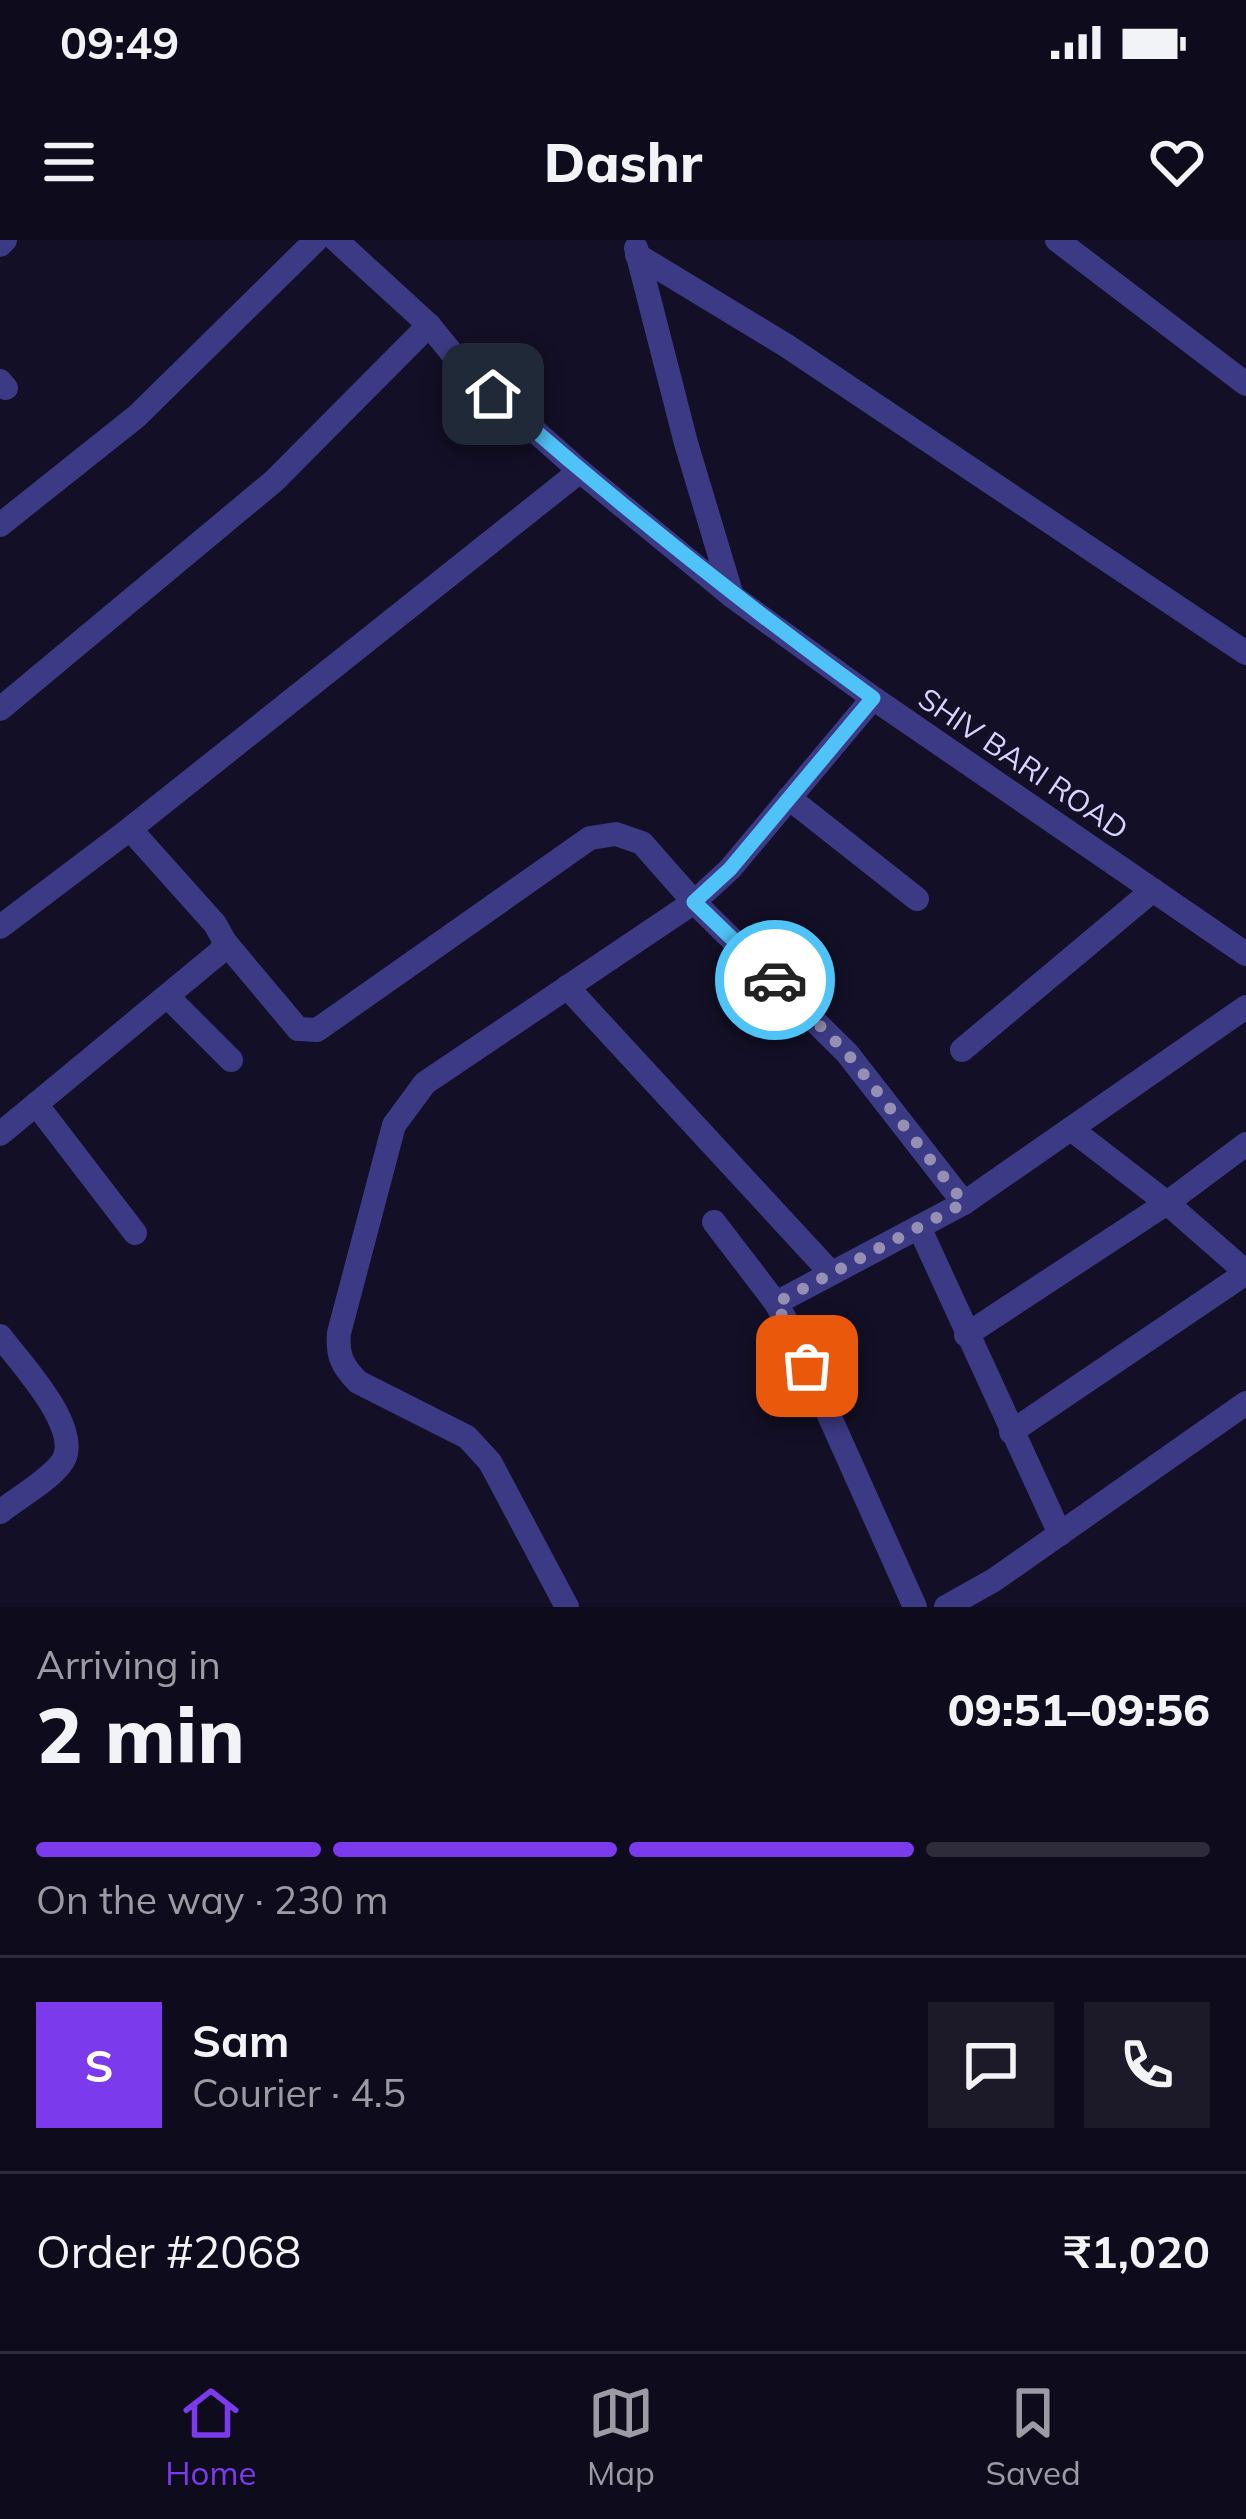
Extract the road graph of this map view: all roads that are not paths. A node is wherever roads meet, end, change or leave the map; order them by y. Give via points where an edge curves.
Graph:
1 (316, 240) edge
2 (336, 240) edge
3 (1057, 240) edge
4 (636, 248) edge
5 (429, 325) junction
6 (1246, 384) edge
7 (580, 471) junction
8 (0, 525) edge
9 (733, 596) junction
10 (1246, 653) edge
11 (873, 698) junction
12 (0, 709) edge
13 (789, 798) junction
14 (130, 830) junction
15 (1153, 890) junction
16 (917, 899) dead end
17 (694, 902) junction
18 (0, 927) edge
19 (225, 942) junction
20 (1246, 954) edge
21 (567, 987) junction
22 (168, 997) junction
23 (1246, 1007) edge
24 (962, 1050) dead end
25 (231, 1060) dead end
26 (36, 1104) junction
27 (1072, 1129) junction
28 (0, 1134) edge
29 (1246, 1144) edge
30 (964, 1203) junction
31 (1167, 1203) junction
32 (714, 1222) dead end
33 (919, 1227) junction
34 (135, 1233) dead end
35 (1246, 1272) edge
36 (831, 1273) junction
37 (776, 1303) junction
38 (966, 1335) junction
39 (3, 1345) edge
40 (1246, 1403) edge
41 (1011, 1432) junction
42 (0, 1512) edge
43 (1060, 1534) junction
44 (567, 1607) edge
45 (915, 1607) edge
46 (946, 1607) edge

1 - 8 street via 137,416
2 - 5 street, SHIV BARI ROAD
3 - 6 street
4 - 9 street
4 - 10 street
5 - 7 street, SHIV BARI ROAD via 464,368
5 - 12 street via 274,481
7 - 9 street, SHIV BARI ROAD
7 - 14 street
9 - 11 street, SHIV BARI ROAD
11 - 13 street
11 - 15 street, SHIV BARI ROAD
13 - 16 street
13 - 17 street
14 - 18 street
14 - 19 street
15 - 20 street, SHIV BARI ROAD
15 - 24 street
17 - 19 street via 641,843 616,834 590,838 307,1032
17 - 21 street
17 - 30 street via 847,1053
19 - 22 street
21 - 36 street
21 - 44 street via 408,1102 394,1125 338,1353 358,1382 467,1437 490,1462
22 - 25 street
22 - 26 street
23 - 27 street
26 - 28 street
26 - 34 street
27 - 30 street
27 - 31 street
29 - 31 street
30 - 33 street
31 - 35 street
31 - 38 street
32 - 37 street
33 - 36 street
33 - 38 street
35 - 41 street
36 - 37 street
37 - 45 street
38 - 41 street
39 - 42 street via 64,1424 70,1444 62,1463
40 - 43 street
41 - 43 street
43 - 46 street

